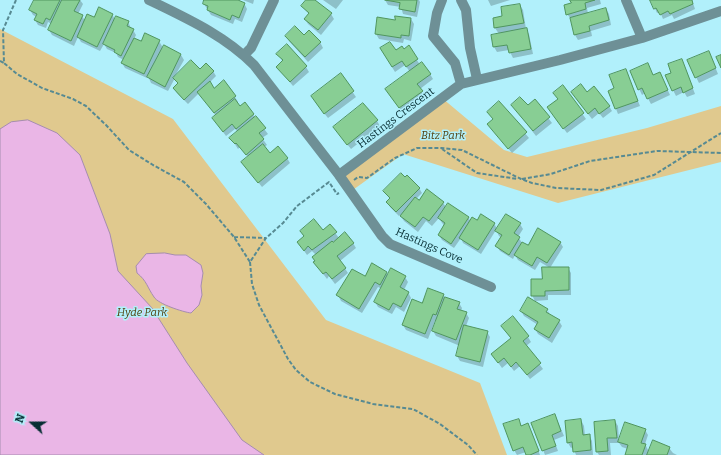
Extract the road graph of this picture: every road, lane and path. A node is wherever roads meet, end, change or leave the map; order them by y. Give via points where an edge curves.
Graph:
1 (16, 0) edge
2 (149, 0) edge
3 (274, 0) edge
4 (442, 0) edge
5 (461, 0) edge
6 (626, 0) edge
7 (721, 11) edge
8 (3, 30) junction
9 (0, 32) edge
10 (642, 38) junction
11 (244, 55) junction
12 (0, 61) edge
13 (4, 64) junction
14 (477, 79) junction
15 (461, 84) junction
16 (721, 133) edge
17 (441, 148) junction
18 (692, 152) junction
19 (721, 154) edge
20 (339, 175) junction
21 (521, 179) junction
22 (346, 186) junction
23 (234, 236) junction
24 (266, 238) junction
25 (250, 262) junction
26 (491, 287) dead end
27 (477, 455) edge

1 - 8 path
2 - 11 street via 201,25
3 - 11 street
4 - 15 street via 433,36 455,63
5 - 14 street via 466,10 470,48
6 - 10 street
7 - 10 street, Hastings Crescent
8 - 9 path
8 - 13 path
10 - 14 street, Hastings Crescent
11 - 20 street
12 - 13 path
13 - 23 path via 42,88 86,106 129,150 184,182
14 - 15 street, Hastings Crescent
15 - 20 street, Hastings Crescent
16 - 18 path
17 - 21 path via 462,150
17 - 21 path via 477,173
17 - 22 path via 416,148 394,158 367,178 358,177
18 - 19 path
18 - 21 path via 657,151 590,161 551,174
18 - 21 path via 654,175 601,190 556,188
20 - 22 street, Hastings Cove
22 - 24 path via 337,194 330,182 297,206 284,223
22 - 26 street, Hastings Cove via 390,244
23 - 24 path
23 - 25 path
24 - 25 path
25 - 27 path via 252,284 258,304 288,359 310,382 335,394 373,404 413,409 440,424

